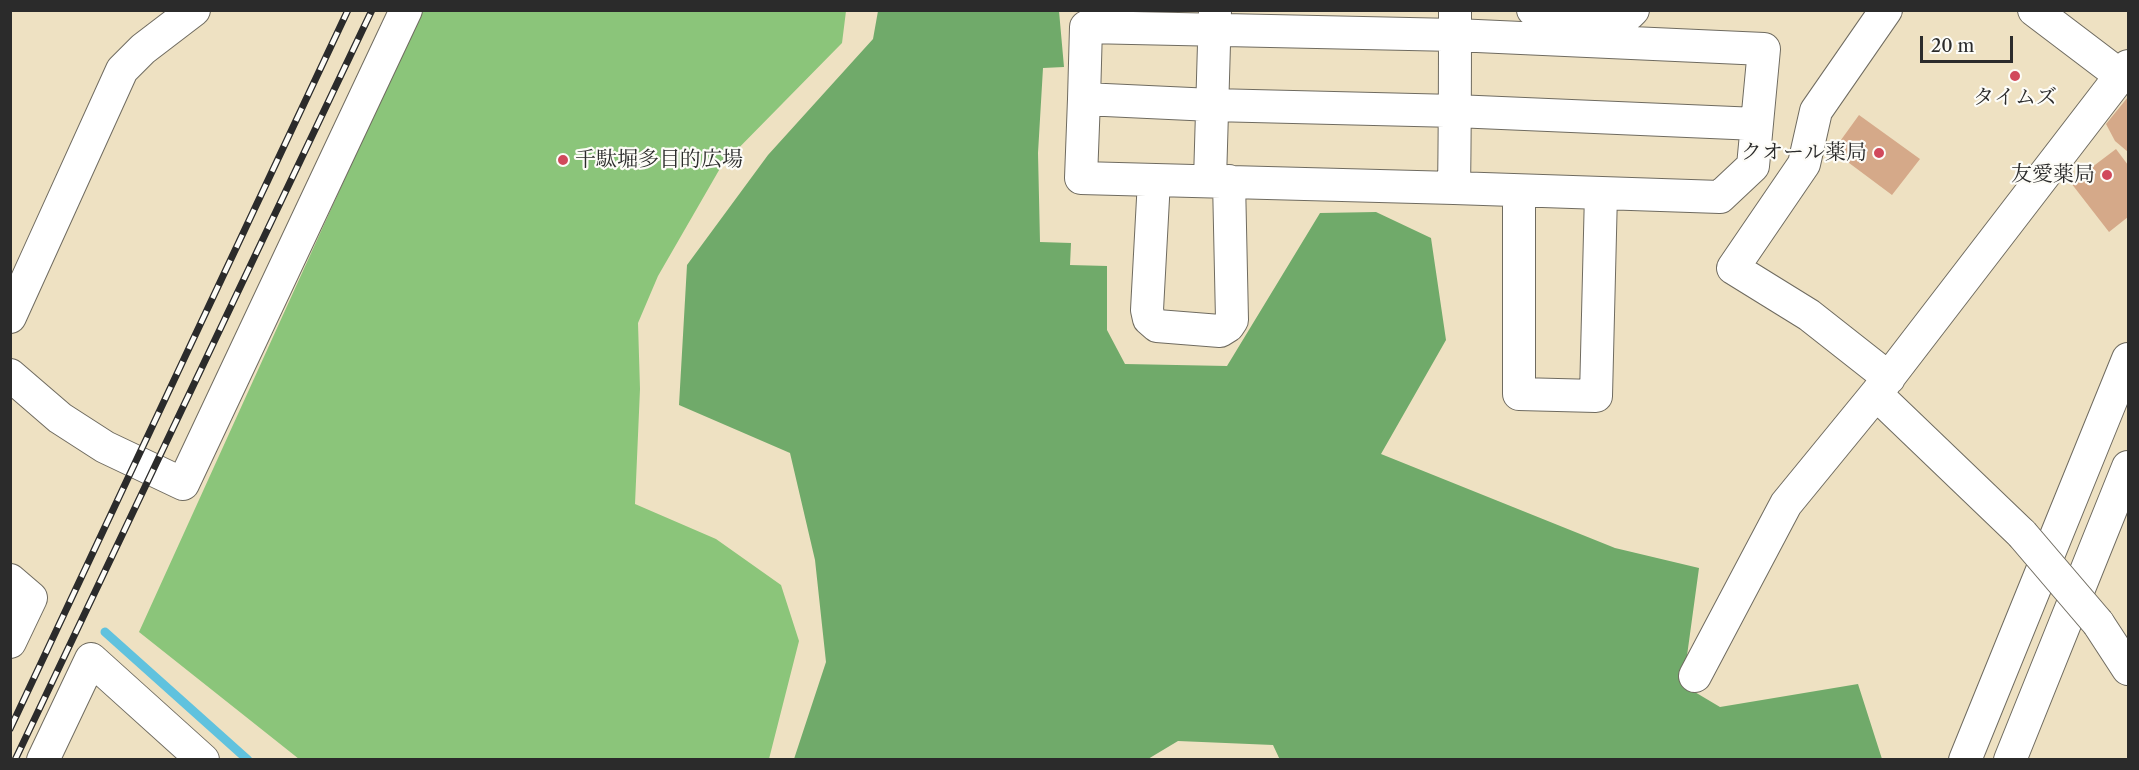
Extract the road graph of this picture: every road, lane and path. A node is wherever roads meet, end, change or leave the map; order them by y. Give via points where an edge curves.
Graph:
1 (194, 10) edge
2 (406, 10) edge
3 (1533, 10) edge
4 (1633, 10) edge
5 (1886, 10) edge
6 (2034, 10) edge
7 (1215, 20) edge
8 (1455, 23) edge
9 (2125, 71) edge
10 (1084, 99) junction
11 (1212, 105) junction
12 (1455, 111) junction
13 (1757, 124) junction
14 (1154, 180) junction
15 (1219, 180) junction
16 (1454, 188) junction
17 (1519, 191) junction
18 (1601, 193) junction
19 (10, 317) edge
20 (2128, 359) edge
21 (10, 375) edge
22 (1883, 386) junction
23 (2128, 466) edge
24 (10, 580) edge
25 (10, 642) edge
26 (2128, 669) edge
27 (1695, 676) dead end
28 (43, 759) edge
29 (203, 759) edge
30 (1965, 759) edge
31 (2010, 759) edge

1 - 19 street via 122,70
2 - 21 street via 183,484 96,441 60,418
3 - 4 street via 1629,14
5 - 22 street via 1816,111 1804,164 1733,268 1809,315
6 - 9 street
7 - 8 street
7 - 10 street via 1086,27
7 - 11 street
8 - 12 street
8 - 13 street via 1764,48
9 - 22 street
10 - 11 street
10 - 14 street via 1081,178
11 - 12 street
11 - 15 street
12 - 13 street
12 - 16 street
13 - 18 street via 1753,166 1720,197
14 - 15 street
14 - 15 street via 1149,319 1157,326 1220,331 1232,320
15 - 16 street
16 - 17 street
17 - 18 street
17 - 18 street via 1519,394 1596,396
20 - 30 street
22 - 26 street, bridge via 2022,534 2098,623
22 - 27 street via 1786,504
23 - 31 street
24 - 25 street via 31,598
28 - 29 street via 91,659

